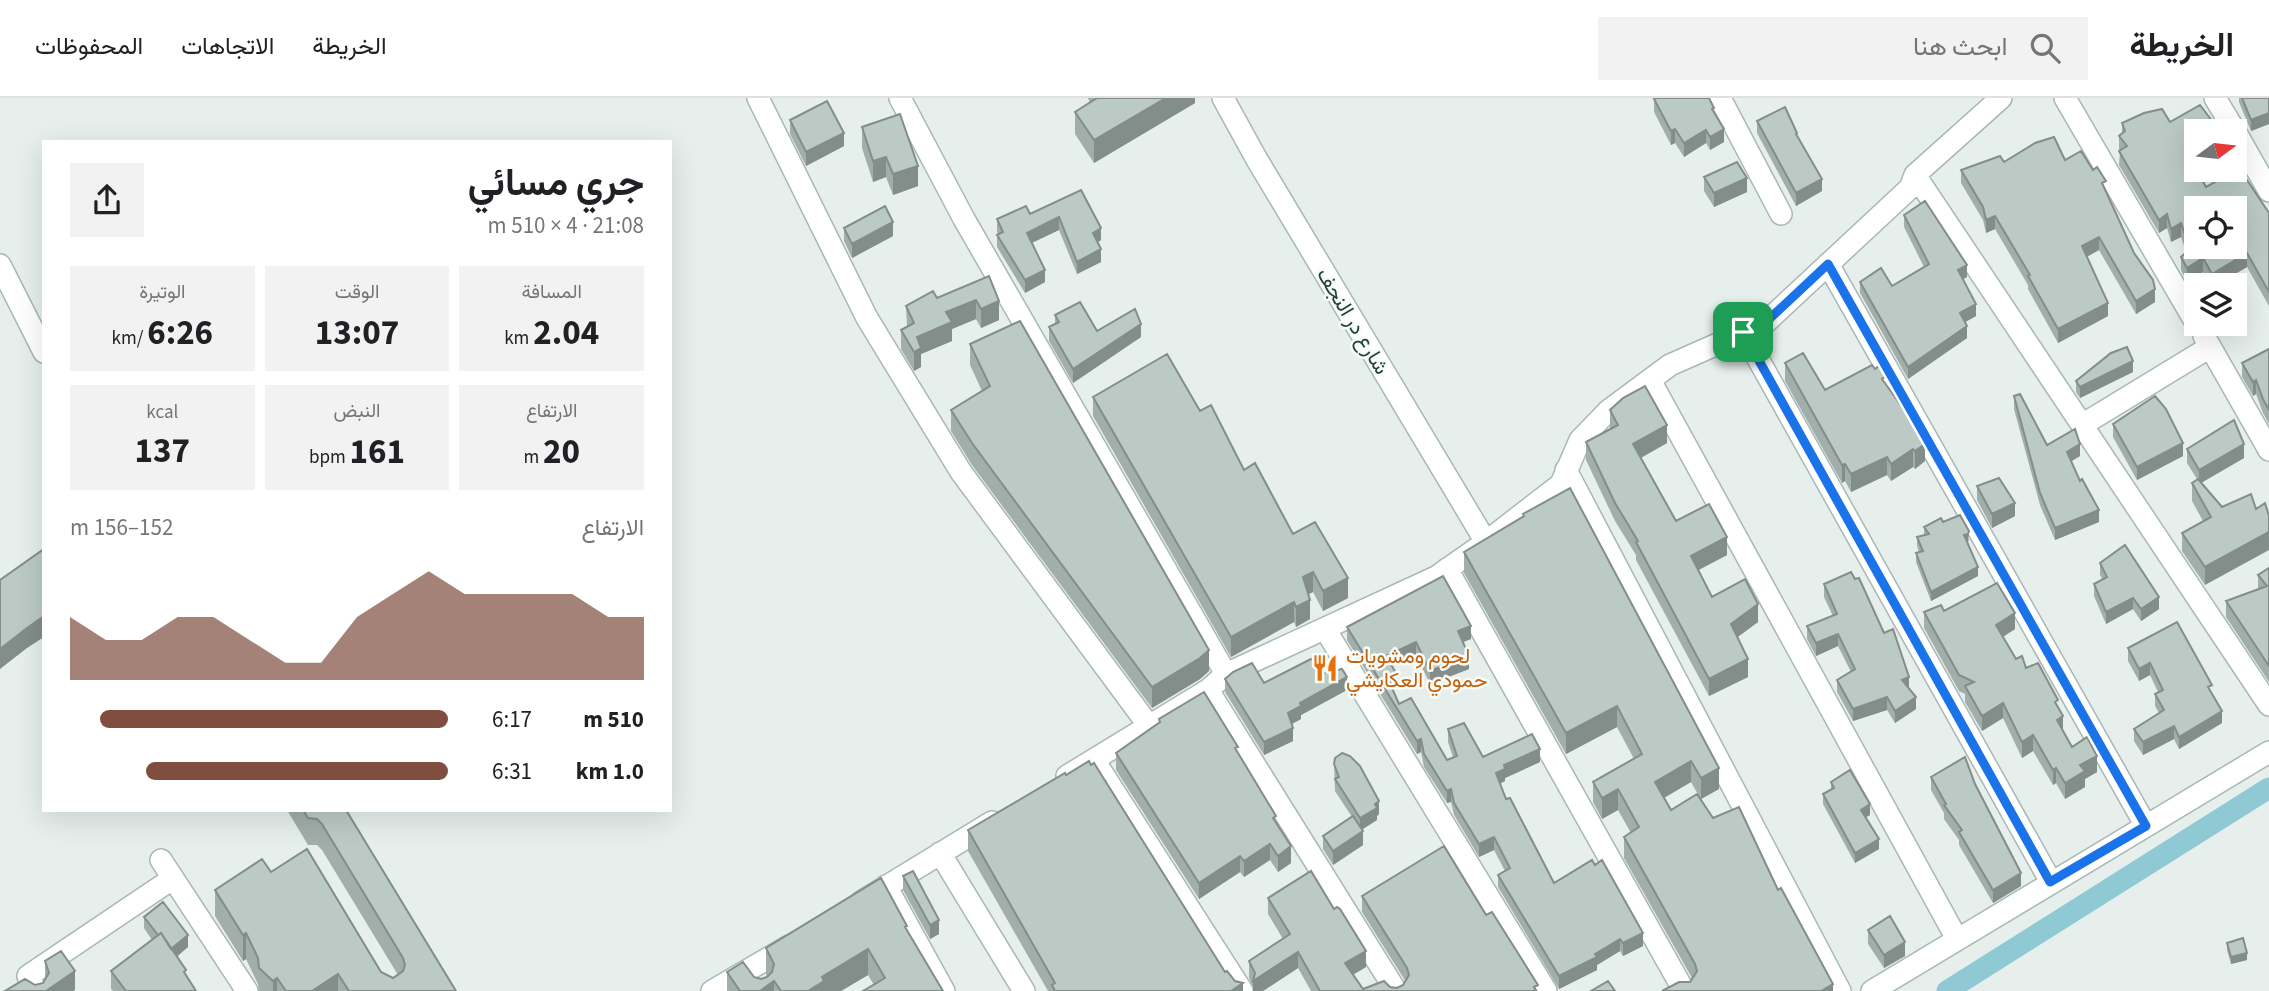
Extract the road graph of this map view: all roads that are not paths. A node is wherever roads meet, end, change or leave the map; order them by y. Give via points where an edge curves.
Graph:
1 (758, 98) edge
2 (900, 98) edge
3 (1223, 98) edge
4 (1720, 98) edge
5 (2001, 98) edge
6 (2065, 98) edge
7 (2215, 98) edge
8 (2228, 119) edge
9 (2247, 152) edge
10 (1915, 175) junction
11 (2269, 191) edge
12 (1781, 214) dead end
13 (1828, 264) junction
14 (0, 265) edge
15 (2184, 302) edge
16 (1743, 332) junction
17 (2204, 336) edge
18 (2210, 347) junction
19 (42, 348) edge
20 (1650, 380) junction
21 (2082, 425) junction
22 (2269, 450) edge
23 (1566, 470) junction
24 (1486, 542) junction
25 (1447, 569) junction
26 (1325, 629) junction
27 (1226, 674) junction
28 (1208, 690) junction
29 (2269, 705) edge
30 (1149, 726) junction
31 (2269, 752) edge
32 (1094, 760) junction
33 (1046, 789) edge
34 (1011, 810) edge
35 (2146, 826) junction
36 (940, 853) junction
37 (161, 860) dead end
38 (172, 879) junction
39 (2050, 882) junction
40 (886, 886) junction
41 (842, 914) edge
42 (808, 934) edge
43 (1958, 939) junction
44 (748, 970) junction
45 (1393, 985) edge
46 (36, 991) edge
47 (247, 991) edge
48 (712, 991) edge
49 (761, 991) edge
50 (944, 991) edge
51 (1024, 991) edge
52 (1242, 991) edge
53 (1369, 991) edge
54 (1546, 991) edge
55 (1684, 991) edge
56 (1840, 991) edge
57 (1872, 991) edge

1 - 30 street via 867,318 954,460
2 - 27 street via 964,219
3 - 24 street, شارع در النجف
4 - 12 street
5 - 10 street
6 - 15 street
7 - 8 street
9 - 11 street
10 - 13 street via 1910,188
10 - 21 street
13 - 16 street via 1765,323
13 - 35 street
14 - 19 street
16 - 20 street via 1670,365
16 - 39 street
17 - 18 street
18 - 21 street
18 - 22 street
20 - 23 street via 1608,411 1580,440
20 - 43 street
21 - 29 street
23 - 24 street via 1561,485
23 - 56 street
24 - 25 street
25 - 26 street
25 - 55 street
26 - 27 street
26 - 54 street
27 - 28 street
28 - 30 street
28 - 45 street
30 - 32 street
31 - 35 street
32 - 33 street
32 - 52 street
34 - 36 street
35 - 39 street
36 - 40 street
36 - 51 street
37 - 38 street
38 - 46 street via 28,976
38 - 47 street
39 - 43 street
40 - 41 street
40 - 50 street
42 - 44 street
43 - 57 street
44 - 48 street
44 - 49 street
45 - 53 street

